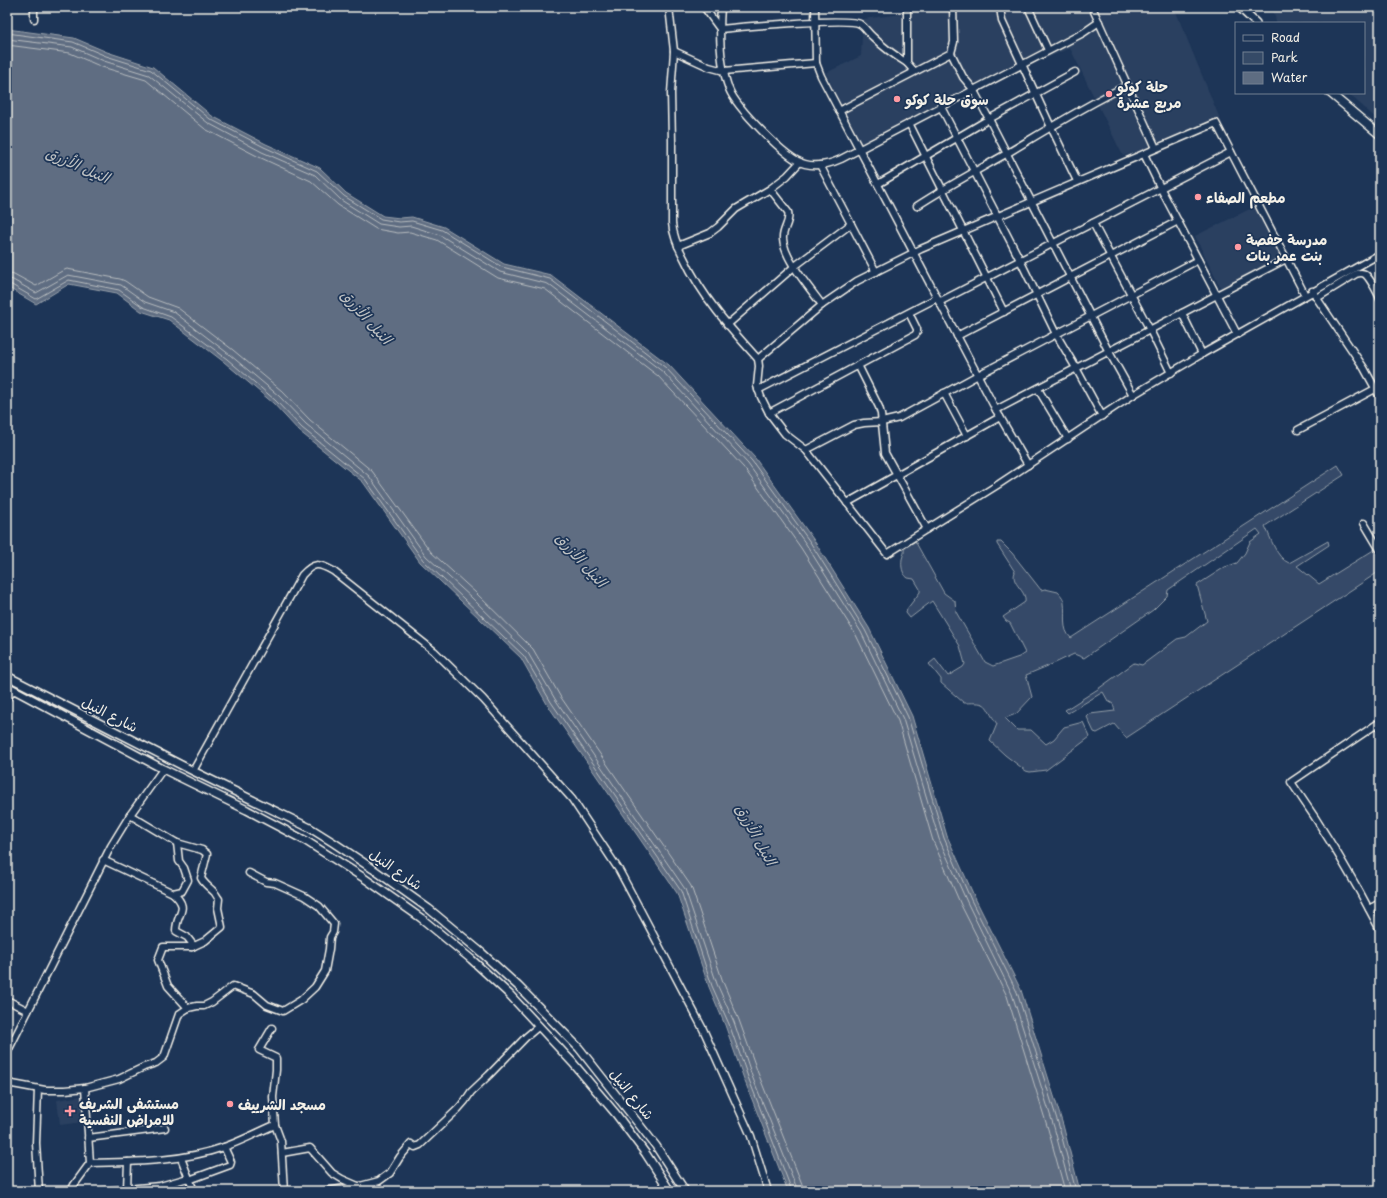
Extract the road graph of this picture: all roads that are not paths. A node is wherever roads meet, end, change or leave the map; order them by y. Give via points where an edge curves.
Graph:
1 (34, 7) edge
2 (669, 7) edge
3 (704, 7) edge
4 (721, 7) edge
5 (815, 7) edge
6 (907, 7) edge
7 (953, 7) edge
8 (1000, 7) edge
9 (1028, 7) edge
10 (1092, 7) edge
11 (1239, 7) edge
12 (34, 19) dead end
13 (816, 22) junction
14 (1099, 22) junction
15 (1255, 22) edge
16 (720, 28) junction
17 (1048, 50) junction
18 (674, 51) junction
19 (951, 53) junction
20 (907, 62) junction
21 (816, 64) junction
22 (1022, 64) junction
23 (724, 70) junction
24 (914, 71) junction
25 (1075, 72) dead end
26 (1128, 85) junction
27 (973, 89) junction
28 (1035, 94) junction
29 (1331, 94) edge
30 (941, 107) junction
31 (839, 111) junction
32 (989, 119) junction
33 (909, 123) junction
34 (1050, 127) junction
35 (1380, 135) edge
36 (957, 138) junction
37 (1156, 148) junction
38 (859, 149) junction
39 (1231, 152) junction
40 (1007, 153) junction
41 (1144, 154) junction
42 (926, 156) junction
43 (800, 162) junction
44 (820, 165) junction
45 (974, 172) junction
46 (1077, 181) junction
47 (878, 184) junction
48 (1160, 187) junction
49 (770, 189) junction
50 (942, 189) junction
51 (1031, 202) junction
52 (917, 206) dead end
53 (997, 216) junction
54 (1178, 221) junction
55 (1093, 223) junction
56 (851, 224) junction
57 (963, 231) junction
58 (1052, 243) junction
59 (678, 246) junction
60 (914, 252) junction
61 (1380, 254) edge
62 (1110, 257) junction
63 (1286, 259) junction
64 (1020, 260) junction
65 (1198, 260) junction
66 (795, 266) junction
67 (876, 272) junction
68 (1071, 276) junction
69 (987, 277) junction
70 (1312, 291) junction
71 (1217, 294) junction
72 (1036, 295) junction
73 (1131, 295) junction
74 (1305, 295) junction
75 (1380, 296) edge
76 (1317, 298) junction
77 (938, 300) junction
78 (822, 306) junction
79 (1004, 312) junction
80 (1182, 313) junction
81 (909, 314) junction
82 (1090, 316) junction
83 (727, 325) junction
84 (1150, 330) junction
85 (1056, 334) junction
86 (1237, 334) junction
87 (957, 336) junction
88 (1109, 352) junction
89 (1202, 354) junction
90 (758, 359) junction
91 (858, 365) junction
92 (1076, 368) junction
93 (1171, 373) junction
94 (978, 375) junction
95 (1038, 389) junction
96 (1375, 389) junction
97 (758, 390) junction
98 (944, 393) junction
99 (1134, 395) junction
100 (1380, 397) edge
101 (996, 410) junction
102 (769, 413) junction
103 (1102, 416) junction
104 (1000, 417) junction
105 (882, 422) junction
106 (1298, 430) dead end
107 (967, 436) junction
108 (1068, 439) junction
109 (806, 450) junction
110 (1028, 465) junction
111 (897, 475) junction
112 (847, 503) junction
113 (1364, 523) dead end
114 (927, 530) junction
115 (1380, 550) edge
116 (7, 676) edge
117 (10, 688) edge
118 (7, 698) edge
119 (1380, 722) edge
120 (163, 769) junction
121 (193, 771) junction
122 (130, 815) junction
123 (177, 843) junction
124 (103, 860) junction
125 (249, 873) dead end
126 (172, 893) junction
127 (1380, 903) edge
128 (1369, 909) junction
129 (1380, 930) edge
130 (192, 947) junction
131 (7, 1000) edge
132 (188, 1008) junction
133 (28, 1011) junction
134 (539, 1026) junction
135 (272, 1028) dead end
136 (7, 1053) edge
137 (583, 1053) junction
138 (573, 1063) junction
139 (594, 1068) junction
140 (584, 1076) junction
141 (7, 1083) edge
142 (85, 1088) junction
143 (38, 1089) junction
144 (275, 1124) junction
145 (165, 1128) dead end
146 (88, 1138) junction
147 (224, 1147) junction
148 (282, 1153) junction
149 (181, 1158) junction
150 (128, 1162) junction
151 (90, 1163) junction
152 (189, 1179) junction
153 (371, 1184) junction
154 (360, 1186) junction
155 (127, 1189) junction
156 (341, 1190) edge
157 (39, 1191) edge
158 (71, 1191) edge
159 (104, 1191) edge
160 (194, 1191) edge
161 (284, 1191) edge
162 (326, 1191) edge
163 (376, 1191) edge
164 (670, 1191) edge
165 (685, 1191) edge
166 (768, 1191) edge

1 - 12 street
2 - 18 street
3 - 16 street
4 - 16 street
5 - 13 street
6 - 20 street
7 - 19 street via 954,42
8 - 22 street via 1002,21
9 - 17 street
10 - 14 street
11 - 15 main road
13 - 16 street
13 - 20 street via 849,21 860,24 888,50
13 - 21 street
14 - 17 street
14 - 26 street
16 - 23 street
17 - 22 street
18 - 23 street via 709,67
18 - 59 street via 671,93 672,223
19 - 24 street
19 - 27 street via 963,77
20 - 24 street
21 - 23 street
21 - 31 street
22 - 27 street
22 - 28 street
23 - 43 street via 729,89 738,105 784,151
24 - 31 street
25 - 28 street
26 - 34 street
26 - 37 street
27 - 30 street
27 - 32 street
28 - 32 street
28 - 34 street
29 - 35 main road
30 - 33 street
30 - 36 street
31 - 38 street
32 - 36 street
32 - 40 street
33 - 38 street
33 - 42 street
34 - 40 street
34 - 46 street
36 - 42 street
36 - 45 street
37 - 39 street via 1216,122
37 - 41 street
38 - 44 street via 836,161
38 - 47 street
39 - 48 street
39 - 63 street
40 - 45 street
40 - 51 street
41 - 46 street
41 - 48 street
42 - 47 street
42 - 50 street
43 - 44 street
43 - 49 street
44 - 56 street
45 - 50 street
45 - 53 street
46 - 51 street
47 - 60 street
48 - 54 street
48 - 55 street
49 - 59 street via 736,209 710,233
49 - 66 street via 788,212 789,219 783,236 784,245 785,252
50 - 52 street
50 - 57 street
51 - 53 street
51 - 58 street
53 - 57 street
53 - 64 street
54 - 62 street
54 - 65 street
55 - 58 street
55 - 62 street
56 - 66 street
56 - 67 street
57 - 60 street
57 - 69 street
58 - 64 street
58 - 68 street
59 - 83 street via 696,281
60 - 67 street
60 - 77 street
61 - 70 street
62 - 68 street
62 - 73 street
63 - 71 street
63 - 74 street
64 - 69 street
64 - 72 street
65 - 71 street
65 - 73 street
66 - 78 street
66 - 83 street
67 - 78 street via 845,289
68 - 72 street
68 - 82 street
69 - 77 street
69 - 79 street
70 - 74 street
70 - 76 street
71 - 80 street
71 - 86 street
72 - 79 street
72 - 85 street
73 - 82 street
73 - 84 street
74 - 86 street
75 - 76 street via 1365,274 1361,273
76 - 96 street via 1364,368
77 - 81 street
77 - 87 street
78 - 90 street
79 - 87 street
80 - 84 street
80 - 89 street
81 - 91 street via 917,329 914,335
81 - 97 street
82 - 85 street
82 - 88 street
83 - 90 street
84 - 88 street
84 - 93 street
85 - 92 street
85 - 94 street
86 - 89 street
87 - 94 street
88 - 92 street
88 - 99 street
89 - 93 street
90 - 97 street
91 - 102 street
91 - 105 street via 876,401
92 - 95 street
92 - 103 street
93 - 99 street
94 - 98 street
94 - 101 street
95 - 101 street
95 - 108 street
96 - 100 street
96 - 106 street
97 - 102 street
98 - 105 street via 899,418
98 - 107 street
99 - 103 street
101 - 104 street
102 - 109 street via 785,434
103 - 108 street
104 - 107 street
104 - 110 street
105 - 109 street via 854,425
105 - 111 street via 885,453
107 - 111 street
108 - 110 street
109 - 112 street
110 - 114 street
111 - 112 street
111 - 114 street
112 - 114 street via 887,554
113 - 115 street
116 - 121 main road, شارع النيل
117 - 118 street
117 - 120 main road, شارع النيل
119 - 128 street via 1290,782 1346,867
120 - 122 street
120 - 134 main road, شارع النيل via 283,829 364,878 421,918 471,959
121 - 137 main road, شارع النيل via 310,828 402,889 502,972
121 - 166 street via 302,575 316,564 333,571 434,650 483,699 572,799 619,870 703,1029 751,1136
122 - 123 street
122 - 124 street
123 - 126 street via 179,861 188,880 182,891
123 - 130 street via 202,850 207,854 200,878 220,899 218,908 222,927 205,942
124 - 126 street
124 - 133 street
125 - 132 street via 304,896 319,906 334,924 325,972 315,987 283,1011 267,1005 254,994 233,986 204,1006
126 - 130 street via 181,900 182,912 176,923 176,931 188,937 194,946
127 - 128 street
128 - 129 street
130 - 132 street via 163,947 158,960 168,986
131 - 133 street
132 - 142 street via 180,1014 164,1057 119,1079
133 - 136 street
134 - 138 main road, شارع النيل
134 - 153 street via 471,1092 458,1109 416,1147 411,1144 387,1176
135 - 144 street via 259,1050 276,1058 272,1098
137 - 138 main road
137 - 139 main road, شارع النيل
138 - 140 main road, شارع النيل
139 - 140 main road via 587,1070
139 - 165 main road, شارع النيل via 656,1146
140 - 164 main road, شارع النيل via 646,1154
141 - 143 street
142 - 143 street
142 - 146 street
143 - 157 street via 36,1142
144 - 147 street
144 - 148 street via 280,1136
145 - 146 street
146 - 151 street
147 - 149 street
147 - 152 street via 230,1165
148 - 154 street via 310,1148 332,1173
148 - 161 street
149 - 150 street
149 - 152 street
150 - 151 street
150 - 155 street
151 - 158 street
152 - 155 street via 160,1186
152 - 160 street
153 - 154 street
153 - 163 street
154 - 156 street
155 - 159 street
156 - 162 street

